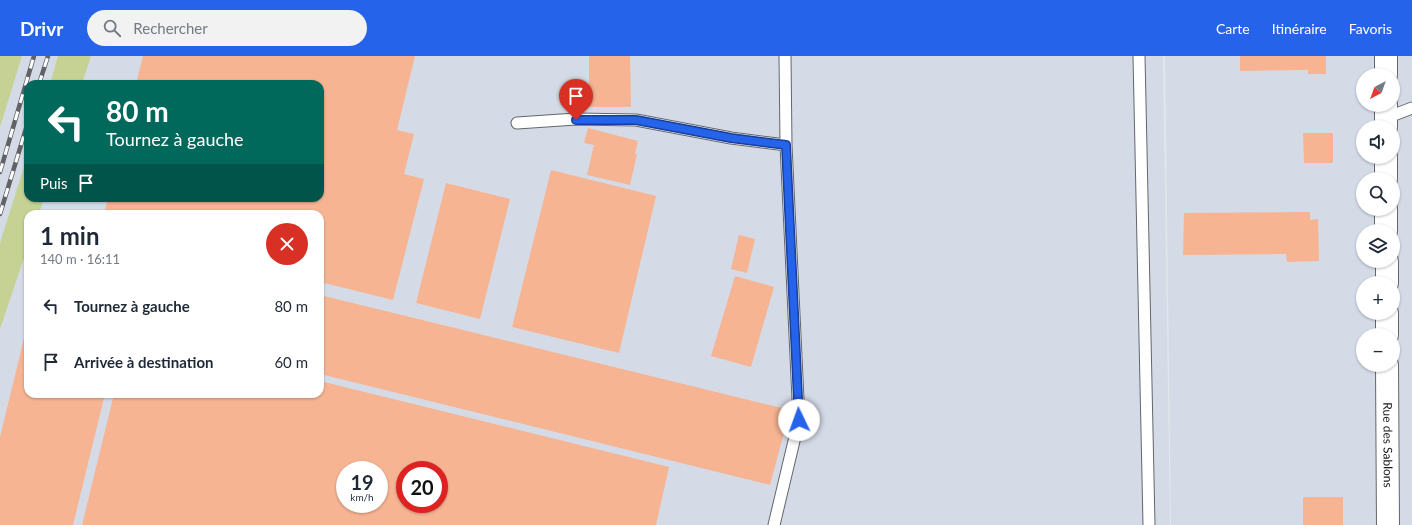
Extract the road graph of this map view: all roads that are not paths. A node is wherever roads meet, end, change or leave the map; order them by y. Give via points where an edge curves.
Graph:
1 (785, 56) edge
2 (1139, 56) edge
3 (1386, 56) edge
4 (1386, 68) edge
5 (1412, 108) edge
6 (1386, 117) edge
7 (517, 123) dead end
8 (786, 145) junction
9 (1387, 372) edge
10 (774, 525) edge
11 (1149, 525) edge
12 (1388, 525) edge

1 - 8 lane
2 - 11 lane
3 - 4 street
5 - 6 lane
7 - 8 lane via 636,120 731,138
8 - 10 lane via 799,420
9 - 12 street, Rue des Sablons

